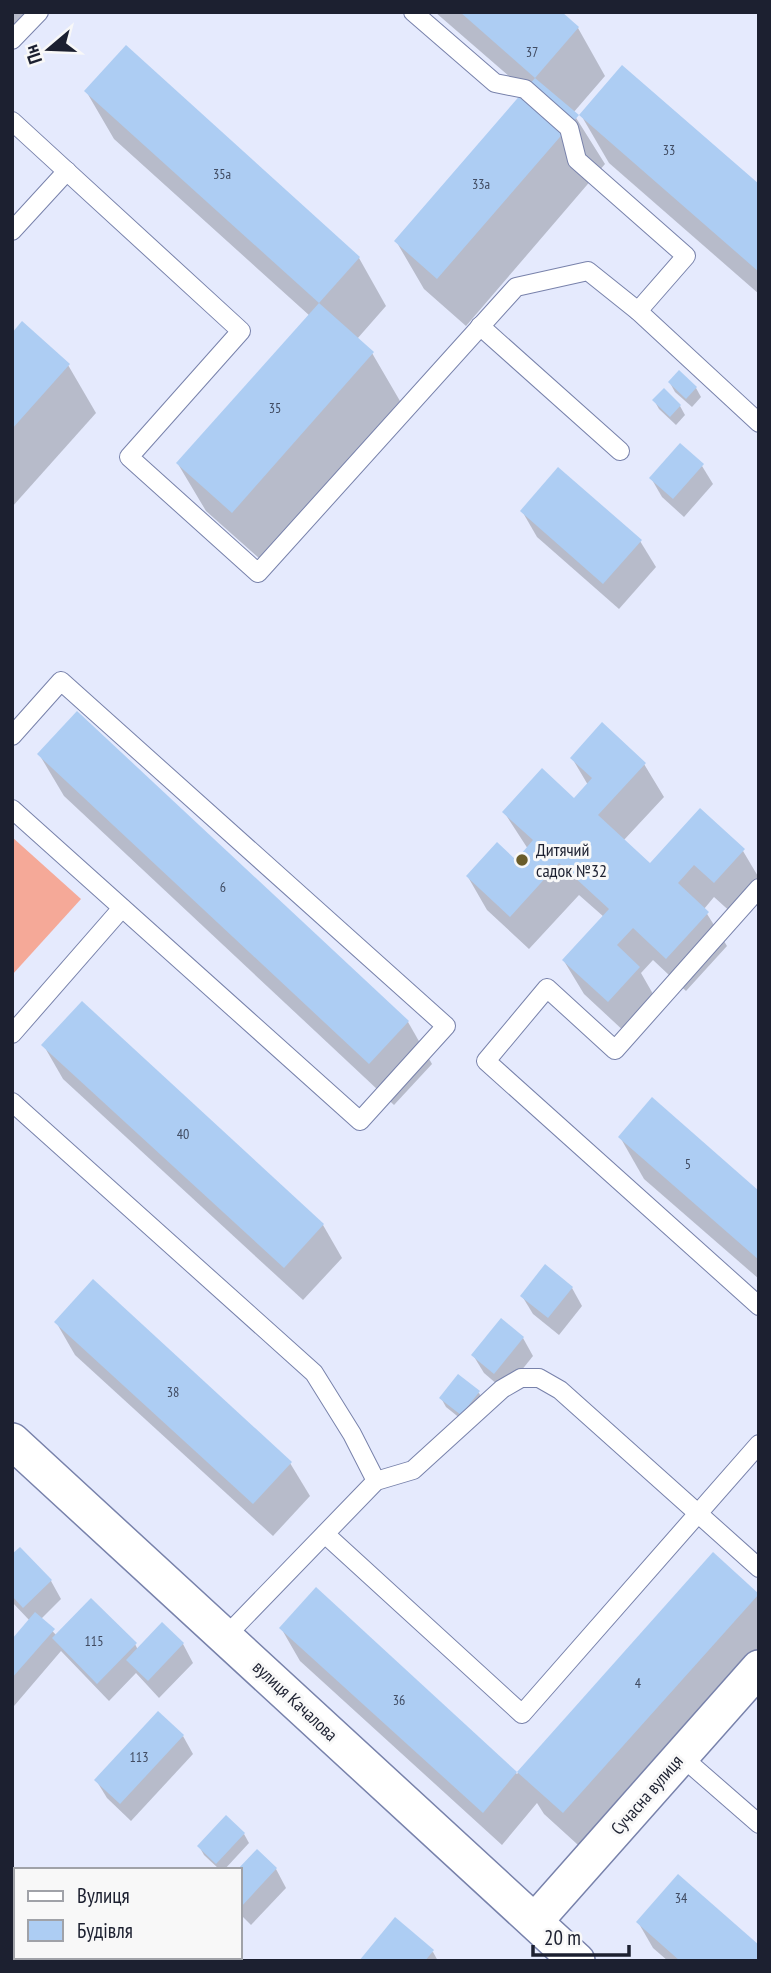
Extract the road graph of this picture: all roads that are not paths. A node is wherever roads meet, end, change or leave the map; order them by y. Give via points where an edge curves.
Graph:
1 (39, 12) edge
2 (413, 12) edge
3 (12, 40) edge
4 (12, 121) edge
5 (67, 171) junction
6 (12, 231) edge
7 (638, 311) junction
8 (480, 326) junction
9 (759, 423) edge
10 (620, 451) dead end
11 (12, 736) edge
12 (12, 809) edge
13 (759, 888) edge
14 (122, 908) junction
15 (12, 1034) edge
16 (12, 1102) edge
17 (759, 1306) edge
18 (12, 1441) edge
19 (759, 1444) edge
20 (376, 1481) junction
21 (696, 1514) junction
22 (325, 1534) junction
23 (759, 1567) edge
24 (225, 1637) junction
25 (759, 1668) edge
26 (681, 1756) junction
27 (759, 1824) edge
28 (535, 1922) junction
29 (577, 1961) edge

1 - 3 lane
2 - 7 lane via 495,83 525,89 569,128 577,160 686,256
4 - 5 lane
5 - 6 lane
5 - 8 lane via 241,331 129,457 258,573
7 - 8 lane via 588,271 516,287
7 - 9 lane
8 - 10 lane
11 - 14 lane via 61,681 446,1026 360,1121
12 - 14 lane
13 - 17 lane via 614,1050 547,988 486,1061
14 - 15 lane
16 - 20 lane via 314,1373
18 - 24 street, вулиця Качалова
19 - 21 lane
20 - 21 lane via 413,1470 502,1389 521,1378 539,1378 560,1390
20 - 22 lane
21 - 22 lane via 522,1714
21 - 23 lane
22 - 24 lane
24 - 28 street, вулиця Качалова
25 - 26 street, Сучасна вулиця
26 - 27 lane
26 - 28 street, Сучасна вулиця
28 - 29 street, вулиця Качалова

